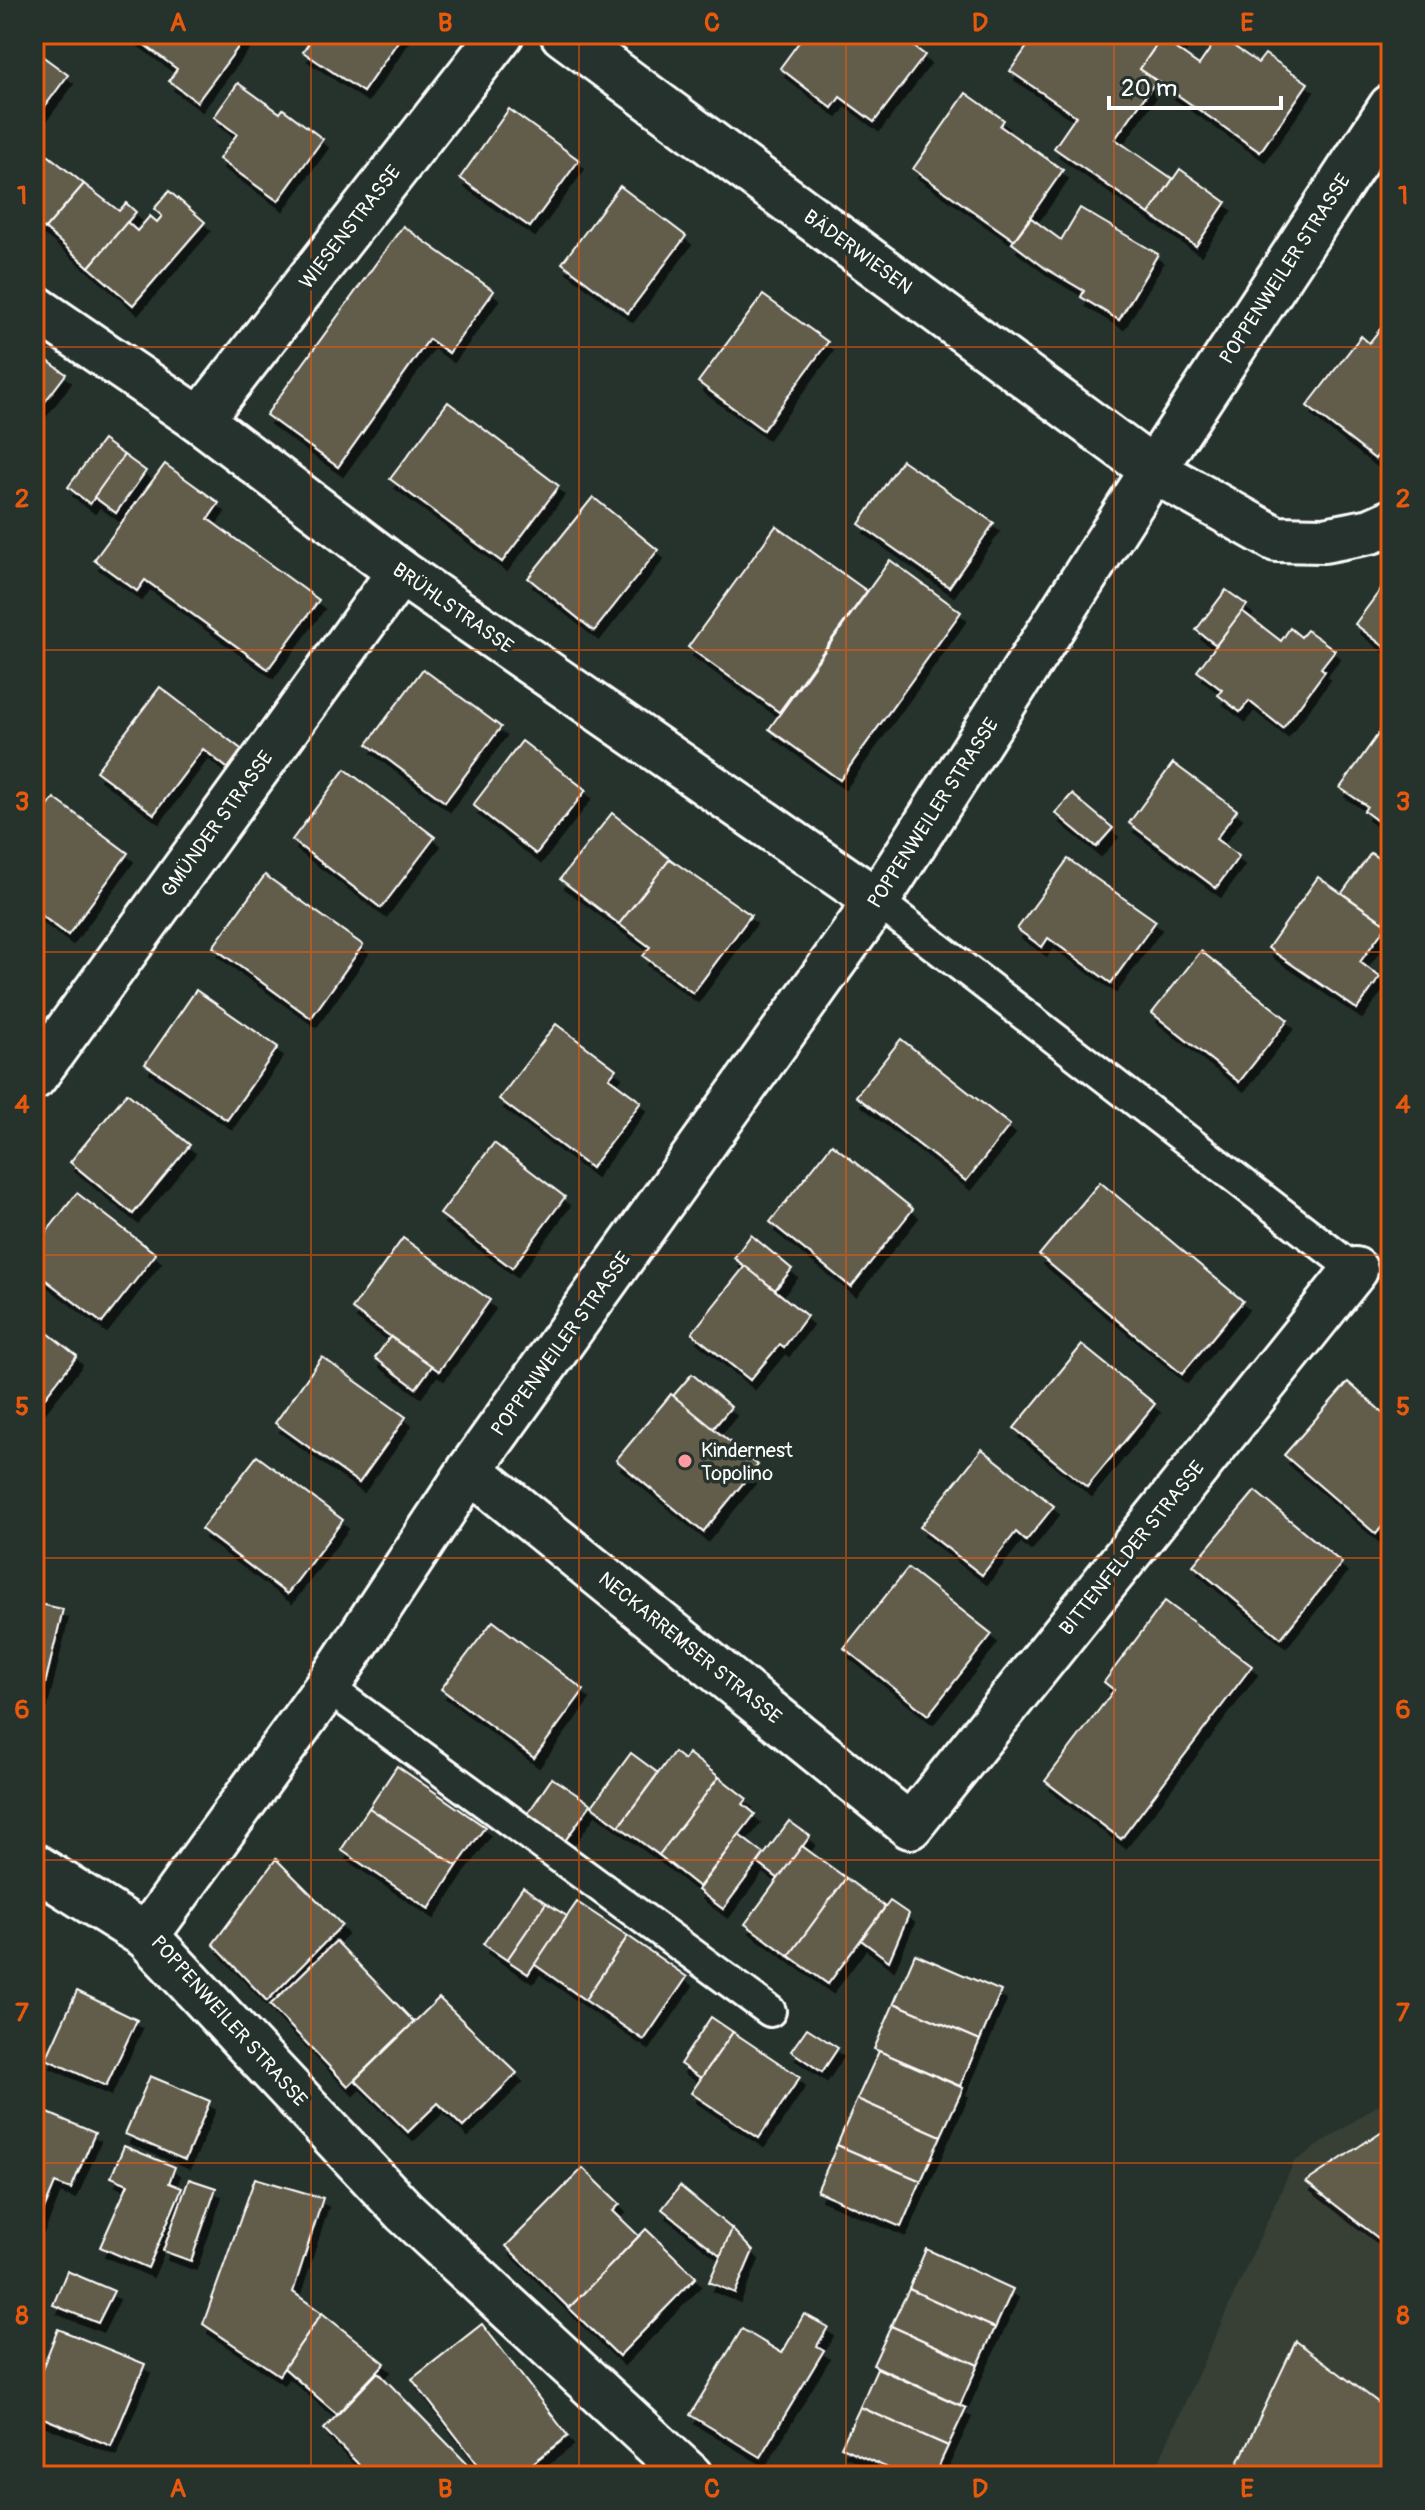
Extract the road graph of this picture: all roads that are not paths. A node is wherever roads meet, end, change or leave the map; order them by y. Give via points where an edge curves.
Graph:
1 (501, 34) edge
2 (563, 34) edge
3 (1391, 107) edge
4 (34, 307) edge
5 (200, 420) junction
6 (1153, 470) junction
7 (1391, 522) edge
8 (400, 572) junction
9 (877, 901) junction
10 (34, 1077) edge
11 (1355, 1270) joint
12 (470, 1470) junction
13 (327, 1687) junction
14 (910, 1826) joint
15 (34, 1866) edge
16 (146, 1936) junction
17 (770, 2011) dead end
18 (690, 2476) edge

1 - 5 street, WIESENSTRASSE
2 - 6 street, BÄDERWIESEN
3 - 6 street, POPPENWEILER STRASSE
4 - 5 street, BRÜHLSTRASSE
5 - 8 street, BRÜHLSTRASSE
6 - 7 street, BÄDERWIESEN via 1276,539 1324,540
6 - 9 street, POPPENWEILER STRASSE
8 - 9 street, BRÜHLSTRASSE
8 - 10 street, GMÜNDER STRASSE
9 - 11 lane
9 - 12 street, POPPENWEILER STRASSE
11 - 14 street, BITTENFELDER STRASSE
12 - 13 street, POPPENWEILER STRASSE
12 - 14 street, NECKARREMSER STRASSE
13 - 16 street, POPPENWEILER STRASSE
13 - 17 lane
15 - 16 street
16 - 18 street, POPPENWEILER STRASSE via 404,2211

